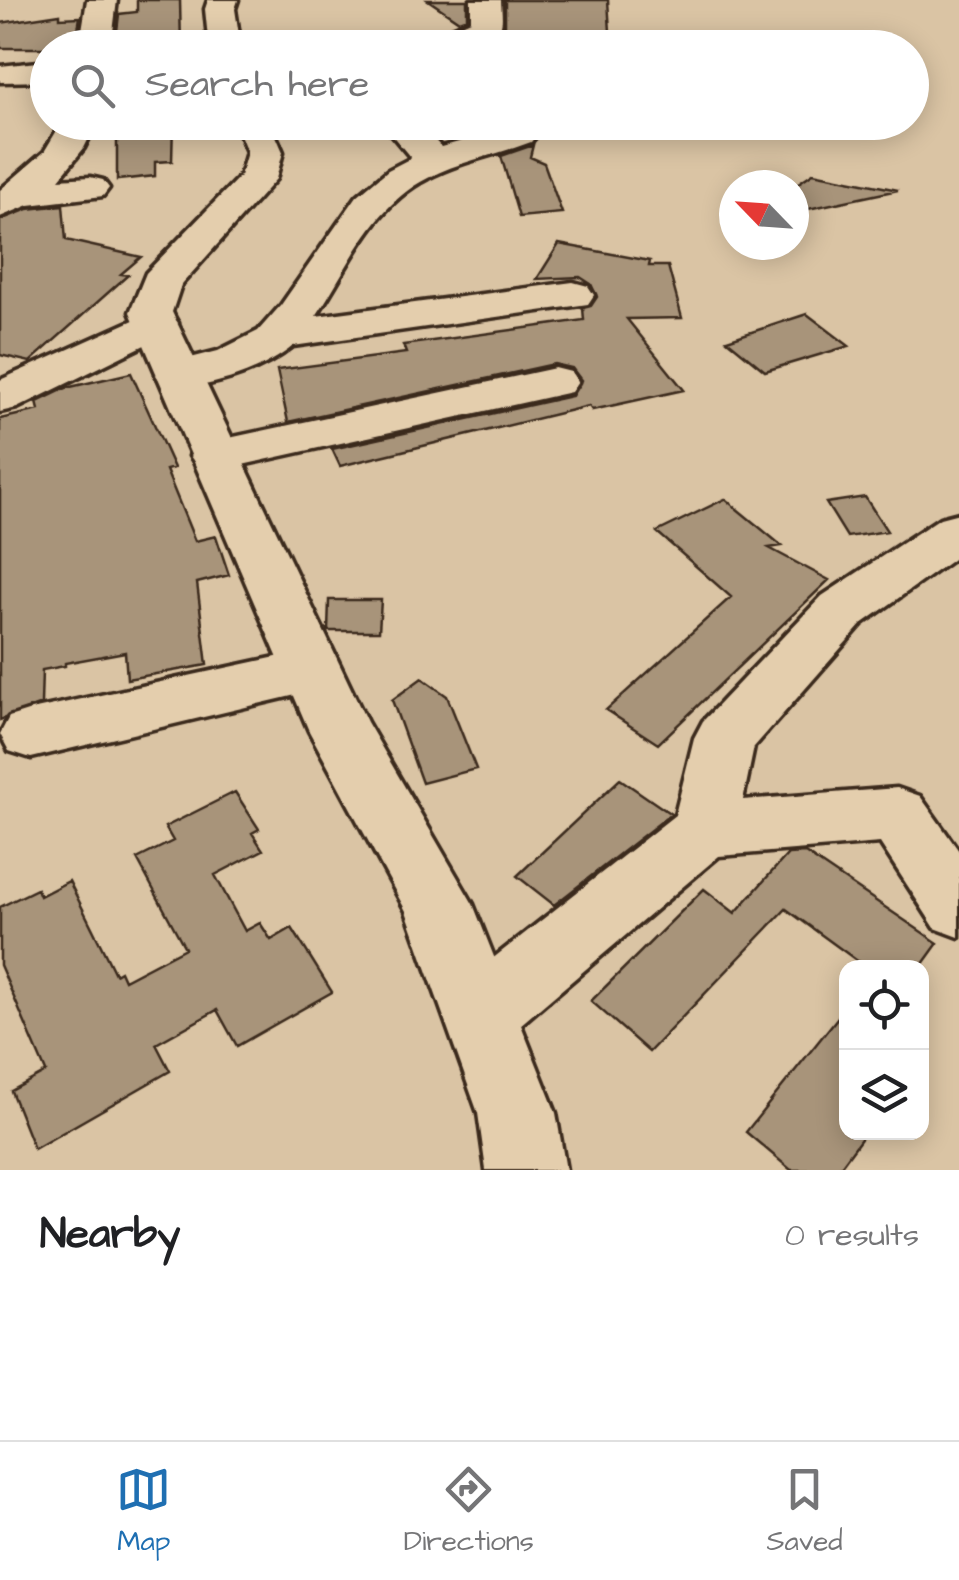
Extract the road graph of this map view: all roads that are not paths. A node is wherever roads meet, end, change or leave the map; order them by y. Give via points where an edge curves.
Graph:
1 (102, 0) edge
2 (223, 0) edge
3 (486, 0) edge
4 (97, 30) edge
5 (223, 30) edge
6 (474, 30) edge
7 (30, 73) edge
8 (6, 74) dead end
9 (73, 140) edge
10 (260, 140) edge
11 (415, 140) edge
12 (509, 140) edge
13 (432, 159) junction
14 (90, 188) dead end
15 (11, 200) edge
16 (573, 296) dead end
17 (156, 323) junction
18 (281, 334) junction
19 (179, 375) junction
20 (555, 382) dead end
21 (0, 398) edge
22 (215, 456) junction
23 (959, 530) edge
24 (313, 671) junction
25 (31, 734) dead end
26 (704, 830) junction
27 (959, 908) edge
28 (480, 1013) junction
29 (526, 1170) edge

1 - 4 street
2 - 5 street
3 - 6 street via 486,25
7 - 8 street
9 - 15 street
10 - 17 street via 265,152 257,179 161,282 150,312
11 - 13 street
12 - 13 street
13 - 18 street via 385,189 335,250
14 - 15 street
16 - 18 street
17 - 19 street
17 - 21 street
18 - 19 street via 228,364
19 - 22 street
20 - 22 street
22 - 24 street
23 - 26 street via 842,610 724,738
24 - 25 street
24 - 28 street via 438,904
26 - 27 street via 897,816
26 - 28 street
28 - 29 street via 516,1113

